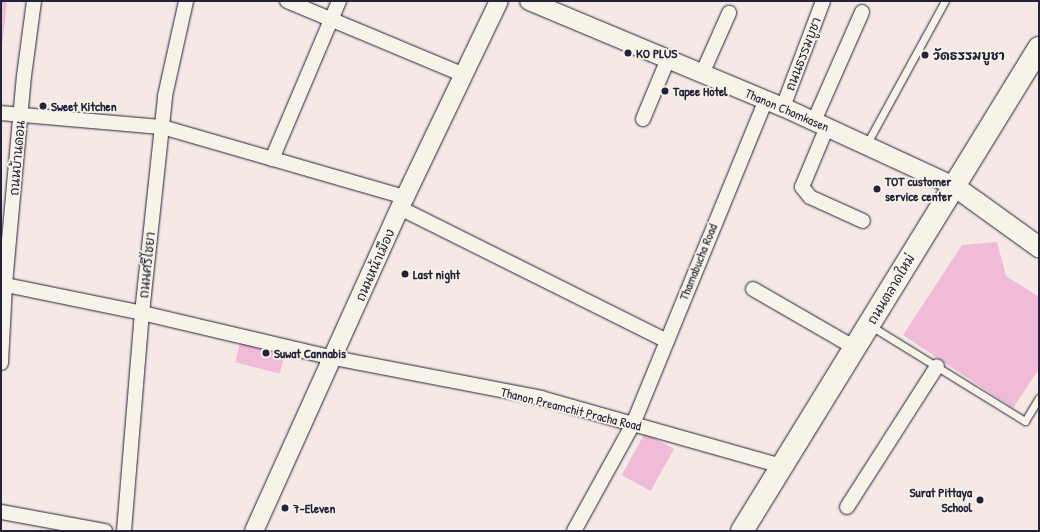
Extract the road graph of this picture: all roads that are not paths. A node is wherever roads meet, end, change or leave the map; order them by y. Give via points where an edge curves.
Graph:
1 (34, 1) edge
2 (186, 1) edge
3 (287, 1) edge
4 (339, 1) edge
5 (500, 1) edge
6 (529, 1) edge
7 (824, 1) edge
8 (945, 1) edge
9 (862, 12) dead end
10 (729, 13) dead end
11 (332, 22) junction
12 (1039, 48) edge
13 (668, 59) junction
14 (464, 74) junction
15 (702, 74) junction
16 (766, 100) junction
17 (783, 107) junction
18 (1, 113) edge
19 (21, 115) junction
20 (643, 119) dead end
21 (821, 124) junction
22 (162, 127) junction
23 (866, 145) junction
24 (272, 159) junction
25 (954, 186) junction
26 (402, 203) junction
27 (862, 221) dead end
28 (1039, 247) edge
29 (3, 284) edge
30 (753, 289) dead end
31 (142, 313) junction
32 (869, 324) junction
33 (667, 341) junction
34 (855, 348) junction
35 (334, 358) junction
36 (1, 364) edge
37 (937, 366) junction
38 (1039, 398) edge
39 (633, 424) junction
40 (782, 466) junction
41 (847, 507) dead end
42 (1, 512) edge
43 (105, 531) edge
44 (124, 531) edge
45 (254, 531) edge
46 (574, 531) edge
47 (742, 531) edge

1 - 19 street, ถนนบ้านดอน
2 - 22 street, ถนนศรีไชยา via 165,96
3 - 11 street
4 - 11 street
5 - 14 street, ถนนหน้าเมือง
6 - 13 street, Thanon Chomkasen
7 - 17 street, ถนนธรรมบูชา
8 - 23 lane
9 - 21 street
10 - 15 street
11 - 14 street
11 - 24 street
12 - 25 main road, ถนนตลาดใหม่
13 - 15 street, Thanon Chomkasen
13 - 20 street
14 - 26 street, ถนนหน้าเมือง
15 - 16 street, Thanon Chomkasen
16 - 17 street, Thanon Chomkasen
16 - 33 street, Thamabucha Road
17 - 21 street, Thanon Chomkasen
18 - 19 street
19 - 22 street
19 - 29 street, ถนนบ้านดอน
21 - 23 street, Thanon Chomkasen
21 - 27 street via 802,187 810,197
22 - 24 street
22 - 31 street, ถนนศรีไชยา
23 - 25 street, Thanon Chomkasen
24 - 26 street
25 - 28 main road
25 - 32 main road, ถนนตลาดใหม่
26 - 33 street
26 - 35 street, ถนนหน้าเมือง
29 - 31 street, Thanon Preamchit Pracha Road
29 - 36 street, ถนนบ้านดอน
30 - 34 street
31 - 35 street, Thanon Preamchit Pracha Road
31 - 44 street, ถนนศรีไชยา
32 - 34 main road, ถนนตลาดใหม่
32 - 37 lane
33 - 39 street, Thamabucha Road
34 - 40 main road, ถนนตลาดใหม่
35 - 39 street, Thanon Preamchit Pracha Road via 542,398
35 - 45 street, ถนนหน้าเมือง
37 - 38 lane via 1025,421
37 - 41 street
39 - 40 street, Thanon Preamchit Pracha Road
39 - 46 street, Thamabucha Road
40 - 47 main road, ถนนตลาดใหม่
42 - 43 street

